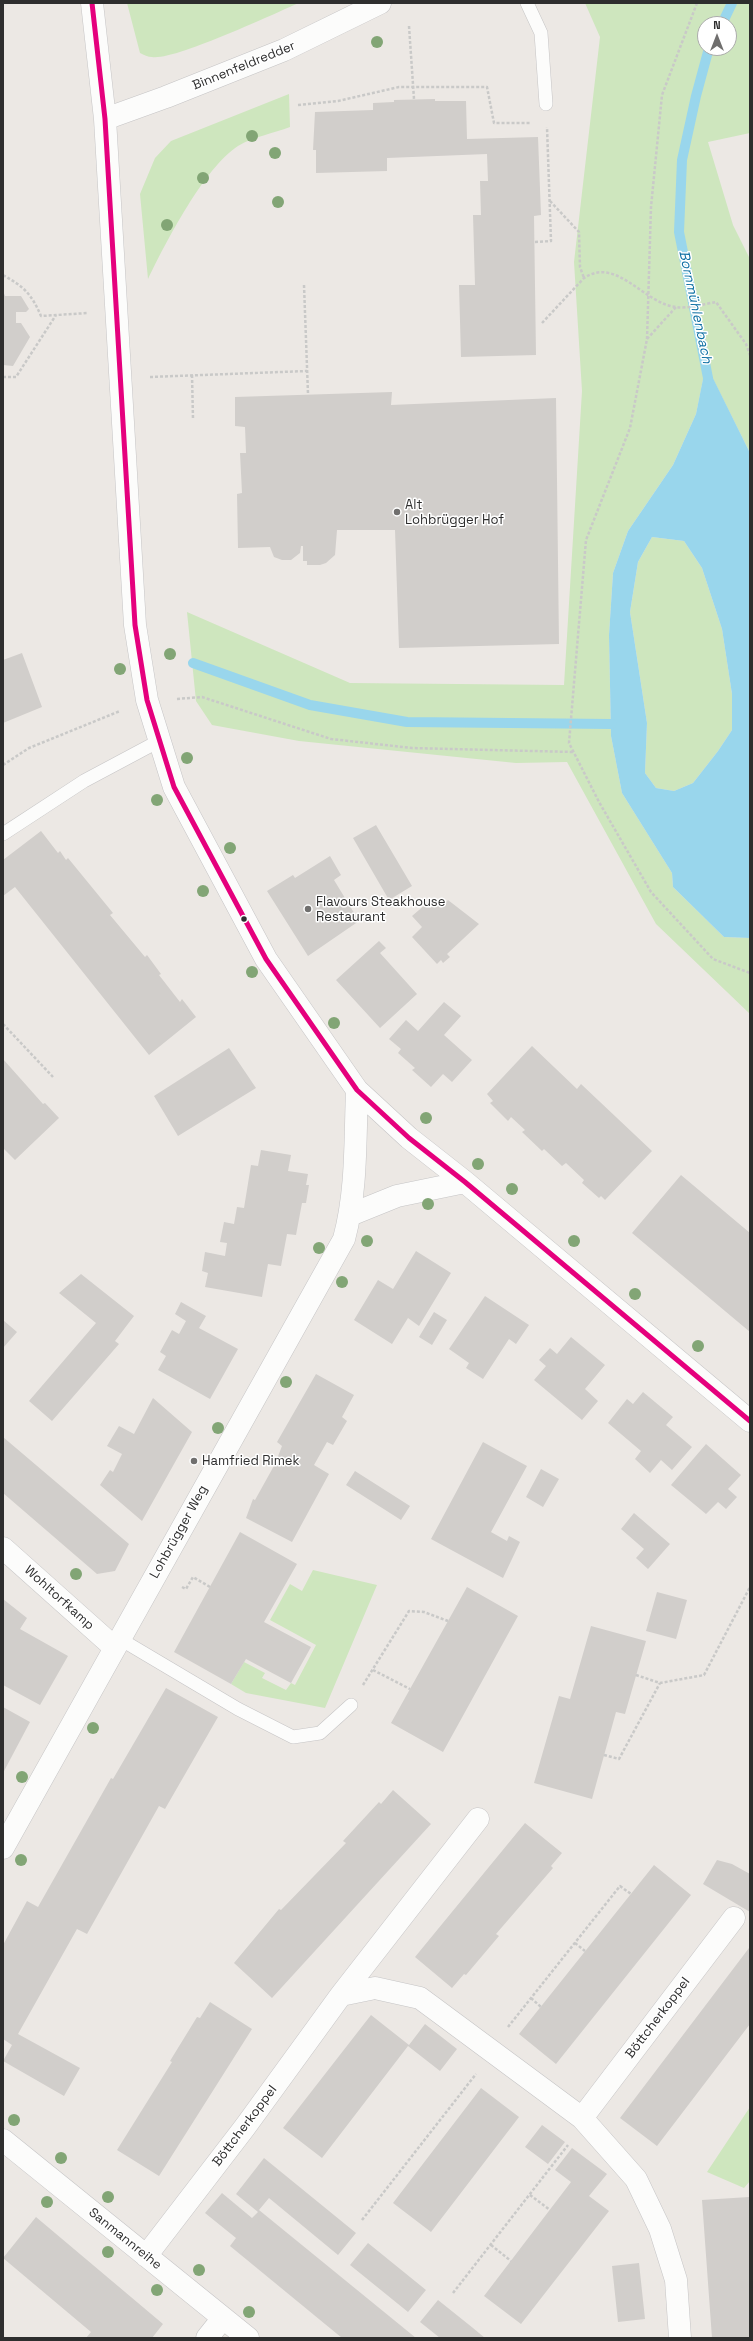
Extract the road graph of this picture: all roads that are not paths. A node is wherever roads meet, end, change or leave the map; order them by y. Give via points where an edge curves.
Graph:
1 (92, 3) edge
2 (380, 3) edge
3 (527, 3) edge
4 (546, 104) road end
5 (104, 119) junction
6 (160, 741) junction
7 (3, 834) edge
8 (357, 1090) junction
9 (465, 1182) junction
10 (350, 1215) junction
11 (750, 1421) edge
12 (3, 1548) edge
13 (117, 1644) junction
14 (351, 1705) road end
15 (478, 1819) dead end
16 (3, 1848) edge
17 (734, 1918) dead end
18 (341, 1995) junction
19 (584, 2120) junction
20 (3, 2140) edge
21 (146, 2256) junction
22 (223, 2318) junction
23 (207, 2338) edge
24 (248, 2338) edge
25 (680, 2338) edge

1 - 5 street
2 - 5 street, Binnenfeldredder via 284,50
3 - 4 lane via 542,33
5 - 6 street via 134,618 147,700
6 - 7 lane via 84,781
6 - 8 street via 174,787 266,959
8 - 9 street via 409,1138
8 - 10 street, Lohbrügger Weg
9 - 10 street via 397,1196
9 - 11 street
10 - 13 street, Lohbrügger Weg via 344,1239
12 - 13 street, Wohltorfkamp
13 - 14 lane via 293,1737 320,1733
13 - 16 street, Lohbrügger Weg
15 - 18 street, Böttcherkoppel
17 - 19 street, Böttcherkoppel
18 - 19 street via 375,1988 420,1998
18 - 21 street, Böttcherkoppel via 245,2127
19 - 25 street via 636,2179 660,2229 676,2280
20 - 21 street, Sanmannreihe
21 - 22 street, Sanmannreihe
22 - 23 street
22 - 24 street, Sanmannreihe

